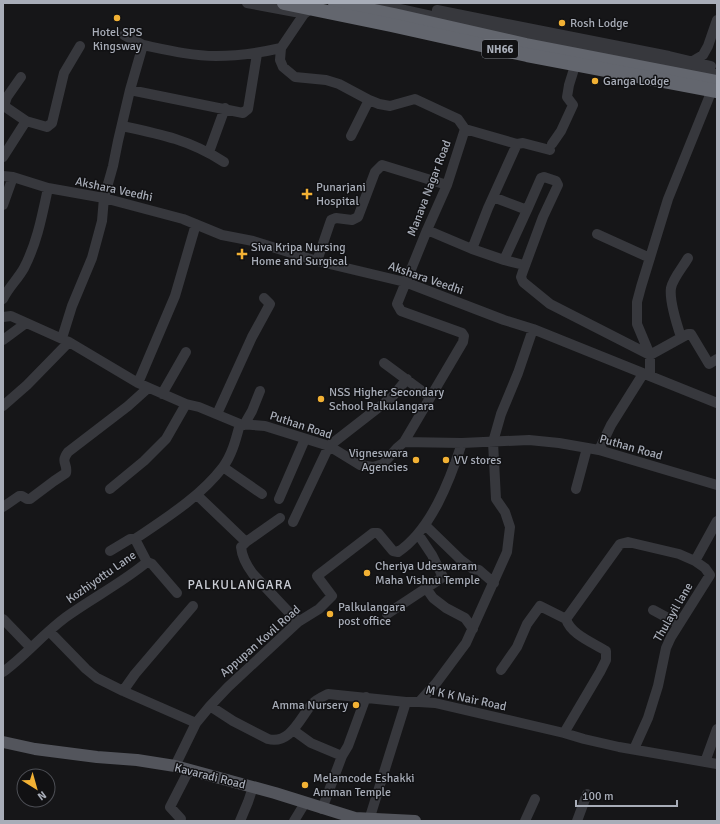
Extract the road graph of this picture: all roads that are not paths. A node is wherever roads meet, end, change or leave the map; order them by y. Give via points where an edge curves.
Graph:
1 (247, 3) edge
2 (284, 3) edge
3 (311, 3) edge
4 (328, 3) edge
5 (335, 3) edge
6 (373, 3) edge
7 (401, 3) edge
8 (304, 14) junction
9 (334, 19) junction
10 (717, 20) edge
11 (124, 35) dead end
12 (80, 46) dead end
13 (143, 46) junction
14 (281, 48) junction
15 (257, 54) junction
16 (692, 62) junction
17 (717, 67) edge
18 (574, 69) junction
19 (717, 74) edge
20 (20, 77) dead end
21 (717, 82) edge
22 (130, 90) junction
23 (715, 94) edge
24 (369, 100) junction
25 (225, 108) junction
26 (26, 121) junction
27 (122, 126) junction
28 (465, 129) junction
29 (351, 136) dead end
30 (517, 144) junction
31 (209, 152) junction
32 (3, 157) edge
33 (224, 162) dead end
34 (3, 176) edge
35 (14, 177) junction
36 (447, 185) junction
37 (48, 188) junction
38 (493, 197) junction
39 (104, 198) junction
40 (3, 206) edge
41 (527, 210) junction
42 (196, 224) junction
43 (427, 230) junction
44 (597, 234) dead end
45 (472, 249) junction
46 (650, 258) junction
47 (688, 258) dead end
48 (504, 260) junction
49 (318, 261) junction
50 (524, 265) junction
51 (405, 282) junction
52 (264, 298) dead end
53 (3, 299) edge
54 (3, 317) edge
55 (26, 323) junction
56 (533, 329) junction
57 (681, 337) junction
58 (3, 340) edge
59 (66, 340) junction
60 (186, 352) dead end
61 (650, 355) junction
62 (717, 359) edge
63 (384, 364) dead end
64 (647, 375) junction
65 (407, 379) junction
66 (143, 385) junction
67 (260, 391) dead end
68 (162, 394) junction
69 (430, 397) junction
70 (717, 403) edge
71 (186, 404) junction
72 (3, 406) edge
73 (217, 414) junction
74 (242, 425) junction
75 (305, 439) junction
76 (404, 442) junction
77 (493, 442) junction
78 (462, 444) junction
79 (329, 446) junction
80 (587, 448) junction
81 (599, 450) junction
82 (223, 467) junction
83 (717, 485) edge
84 (110, 489) dead end
85 (576, 489) dead end
86 (262, 494) dead end
87 (197, 495) junction
88 (279, 499) dead end
89 (3, 507) edge
90 (280, 518) dead end
91 (717, 521) edge
92 (293, 522) dead end
93 (425, 525) junction
94 (418, 534) junction
95 (135, 539) junction
96 (246, 542) junction
97 (110, 551) dead end
98 (695, 561) junction
99 (147, 562) junction
100 (713, 577) edge
101 (494, 583) junction
102 (426, 588) junction
103 (177, 593) dead end
104 (193, 606) dead end
105 (654, 610) dead end
106 (387, 614) dead end
107 (3, 619) edge
108 (566, 619) junction
109 (298, 622) junction
110 (679, 624) junction
111 (473, 629) junction
112 (49, 630) junction
113 (31, 648) junction
114 (501, 670) dead end
115 (3, 672) edge
116 (123, 691) junction
117 (366, 697) junction
118 (406, 702) junction
119 (419, 702) junction
120 (210, 706) junction
121 (196, 723) junction
122 (717, 729) edge
123 (293, 730) junction
124 (564, 733) junction
125 (3, 742) edge
126 (634, 749) junction
127 (342, 756) junction
128 (705, 762) junction
129 (717, 764) edge
130 (175, 766) junction
131 (189, 770) junction
132 (253, 787) junction
133 (587, 794) dead end
134 (535, 799) dead end
135 (305, 803) junction
136 (322, 809) junction
137 (369, 820) junction
138 (179, 821) edge
139 (240, 821) edge
140 (294, 821) edge
141 (410, 821) edge
142 (525, 821) edge
143 (577, 821) edge

1 - 8 street
2 - 23 highway, NH66, bridge
3 - 8 street via 309,10
4 - 9 street via 328,10
5 - 21 highway, NH66 via 526,45
6 - 19 street
7 - 16 street
8 - 9 street
8 - 14 street
9 - 18 street
10 - 16 street via 703,55
11 - 13 street
12 - 26 street via 64,72 52,123 47,127
13 - 15 street via 196,55
13 - 22 street
14 - 15 street
14 - 24 street, Manava Nagar Road via 280,60 283,67 295,77 339,84
15 - 25 street via 248,109 241,113
16 - 17 street
18 - 23 street via 685,92
18 - 30 street via 567,97 573,105 551,147
20 - 26 street via 4,106
22 - 25 street
22 - 27 street
23 - 46 street via 668,199
24 - 28 street, Manava Nagar Road via 390,106 415,99 458,119
24 - 29 street
25 - 31 street
26 - 32 street
27 - 31 street via 163,135
27 - 39 street
28 - 30 street
28 - 36 street, Manava Nagar Road
30 - 38 street
31 - 33 street
34 - 35 street, Akshara Veedhi
35 - 37 street, Akshara Veedhi
35 - 40 street
36 - 43 street, Manava Nagar Road
36 - 49 street via 386,166 378,167 358,217 352,220 331,220
37 - 39 street, Akshara Veedhi
37 - 53 street via 40,226 30,255
38 - 41 street
38 - 45 street
39 - 42 street, Akshara Veedhi
39 - 59 street via 102,221 92,258 74,300
41 - 48 street
41 - 50 street via 541,178 556,181 558,185
42 - 49 street, Akshara Veedhi via 222,235 253,241
42 - 66 street via 175,296
43 - 45 street
43 - 51 street, Manava Nagar Road
44 - 46 street
45 - 48 street
46 - 61 street via 637,302 637,324
47 - 57 street via 671,288
48 - 50 street
49 - 51 street, Akshara Veedhi
50 - 61 street via 523,282 550,304
51 - 56 street, Akshara Veedhi
51 - 69 street, Manava Nagar Road via 397,304 401,311 462,333 464,336 464,342
52 - 73 street via 270,304
54 - 55 street, Puthan Road via 11,316
55 - 58 street
55 - 59 street, Puthan Road
56 - 64 street, Akshara Veedhi
56 - 77 street
57 - 61 street
57 - 62 street via 691,334 709,364
59 - 66 street, Puthan Road
59 - 72 street via 27,385
60 - 68 street
61 - 64 street
63 - 65 street
64 - 70 street, Akshara Veedhi
64 - 81 street via 611,425
65 - 69 street
65 - 79 street via 392,397
66 - 68 street, Puthan Road
66 - 89 street via 128,406 68,452 63,462 66,473 30,499 19,496
67 - 74 street, Kozhiyottu Lane via 252,411
68 - 71 street, Puthan Road
69 - 76 street
71 - 73 street, Puthan Road
71 - 84 street via 166,439
73 - 74 street, Puthan Road
74 - 75 street, Puthan Road via 265,426
74 - 82 street, Kozhiyottu Lane
75 - 79 street, Puthan Road
75 - 88 street
76 - 78 street, Puthan Road
76 - 79 street, Puthan Road via 383,464 373,467 360,465
77 - 78 street, Puthan Road
77 - 80 street, Puthan Road via 529,440
77 - 101 street via 496,499 505,512 510,527 507,552
78 - 93 street, Appupan Kovil Road via 446,488
79 - 92 street
80 - 81 street, Puthan Road
80 - 85 street
81 - 83 street, Puthan Road
82 - 86 street
82 - 87 street, Kozhiyottu Lane
87 - 95 street, Kozhiyottu Lane
87 - 96 street
90 - 96 street
91 - 98 street
93 - 94 street, Appupan Kovil Road
93 - 101 street via 461,560 473,570 479,570
94 - 102 street via 443,577
94 - 109 street, Appupan Kovil Road via 398,552 393,551 378,533 373,533 317,576 332,596 319,609
95 - 97 street via 130,539
95 - 99 street, Kozhiyottu Lane
96 - 109 street via 241,547 248,567
98 - 100 street, Thulayil lane via 706,568
98 - 108 street, Thulayil lane via 679,554 628,542 620,544
99 - 103 street via 152,564
99 - 112 street, Kozhiyottu Lane
100 - 110 street, Thulayil lane
101 - 111 street
102 - 106 street
102 - 111 street via 433,598 446,608 465,618
104 - 116 street
105 - 110 street
107 - 113 street
108 - 114 street via 540,606 526,624 517,647
108 - 124 street via 576,632 606,651 607,655 600,672
109 - 120 street, Appupan Kovil Road
110 - 126 street, Thulayil lane via 666,648 648,718
111 - 119 street via 466,643
112 - 113 street, Kozhiyottu Lane
112 - 116 street via 92,674
113 - 115 street, Kozhiyottu Lane
116 - 121 street
117 - 118 street, M K K Nair Road
117 - 123 street, M K K Nair Road via 328,694 319,698
117 - 127 street
118 - 119 street, M K K Nair Road
118 - 137 street
119 - 124 street, M K K Nair Road via 452,706
120 - 121 street, Appupan Kovil Road
120 - 123 street, M K K Nair Road via 268,739 283,739
121 - 130 street, Appupan Kovil Road
122 - 128 street
123 - 127 street via 311,743
124 - 126 street, M K K Nair Road
125 - 130 main road, Kavaradi Road via 35,749
126 - 128 street, M K K Nair Road
127 - 136 street
128 - 129 street, M K K Nair Road
130 - 131 main road, Kavaradi Road
131 - 132 main road, Kavaradi Road
131 - 138 street via 170,807 181,819
132 - 135 main road, Kavaradi Road
132 - 139 street
133 - 143 street
134 - 142 street
135 - 136 main road, Kavaradi Road
135 - 140 street
136 - 137 main road, Kavaradi Road
137 - 141 main road, Kavaradi Road

